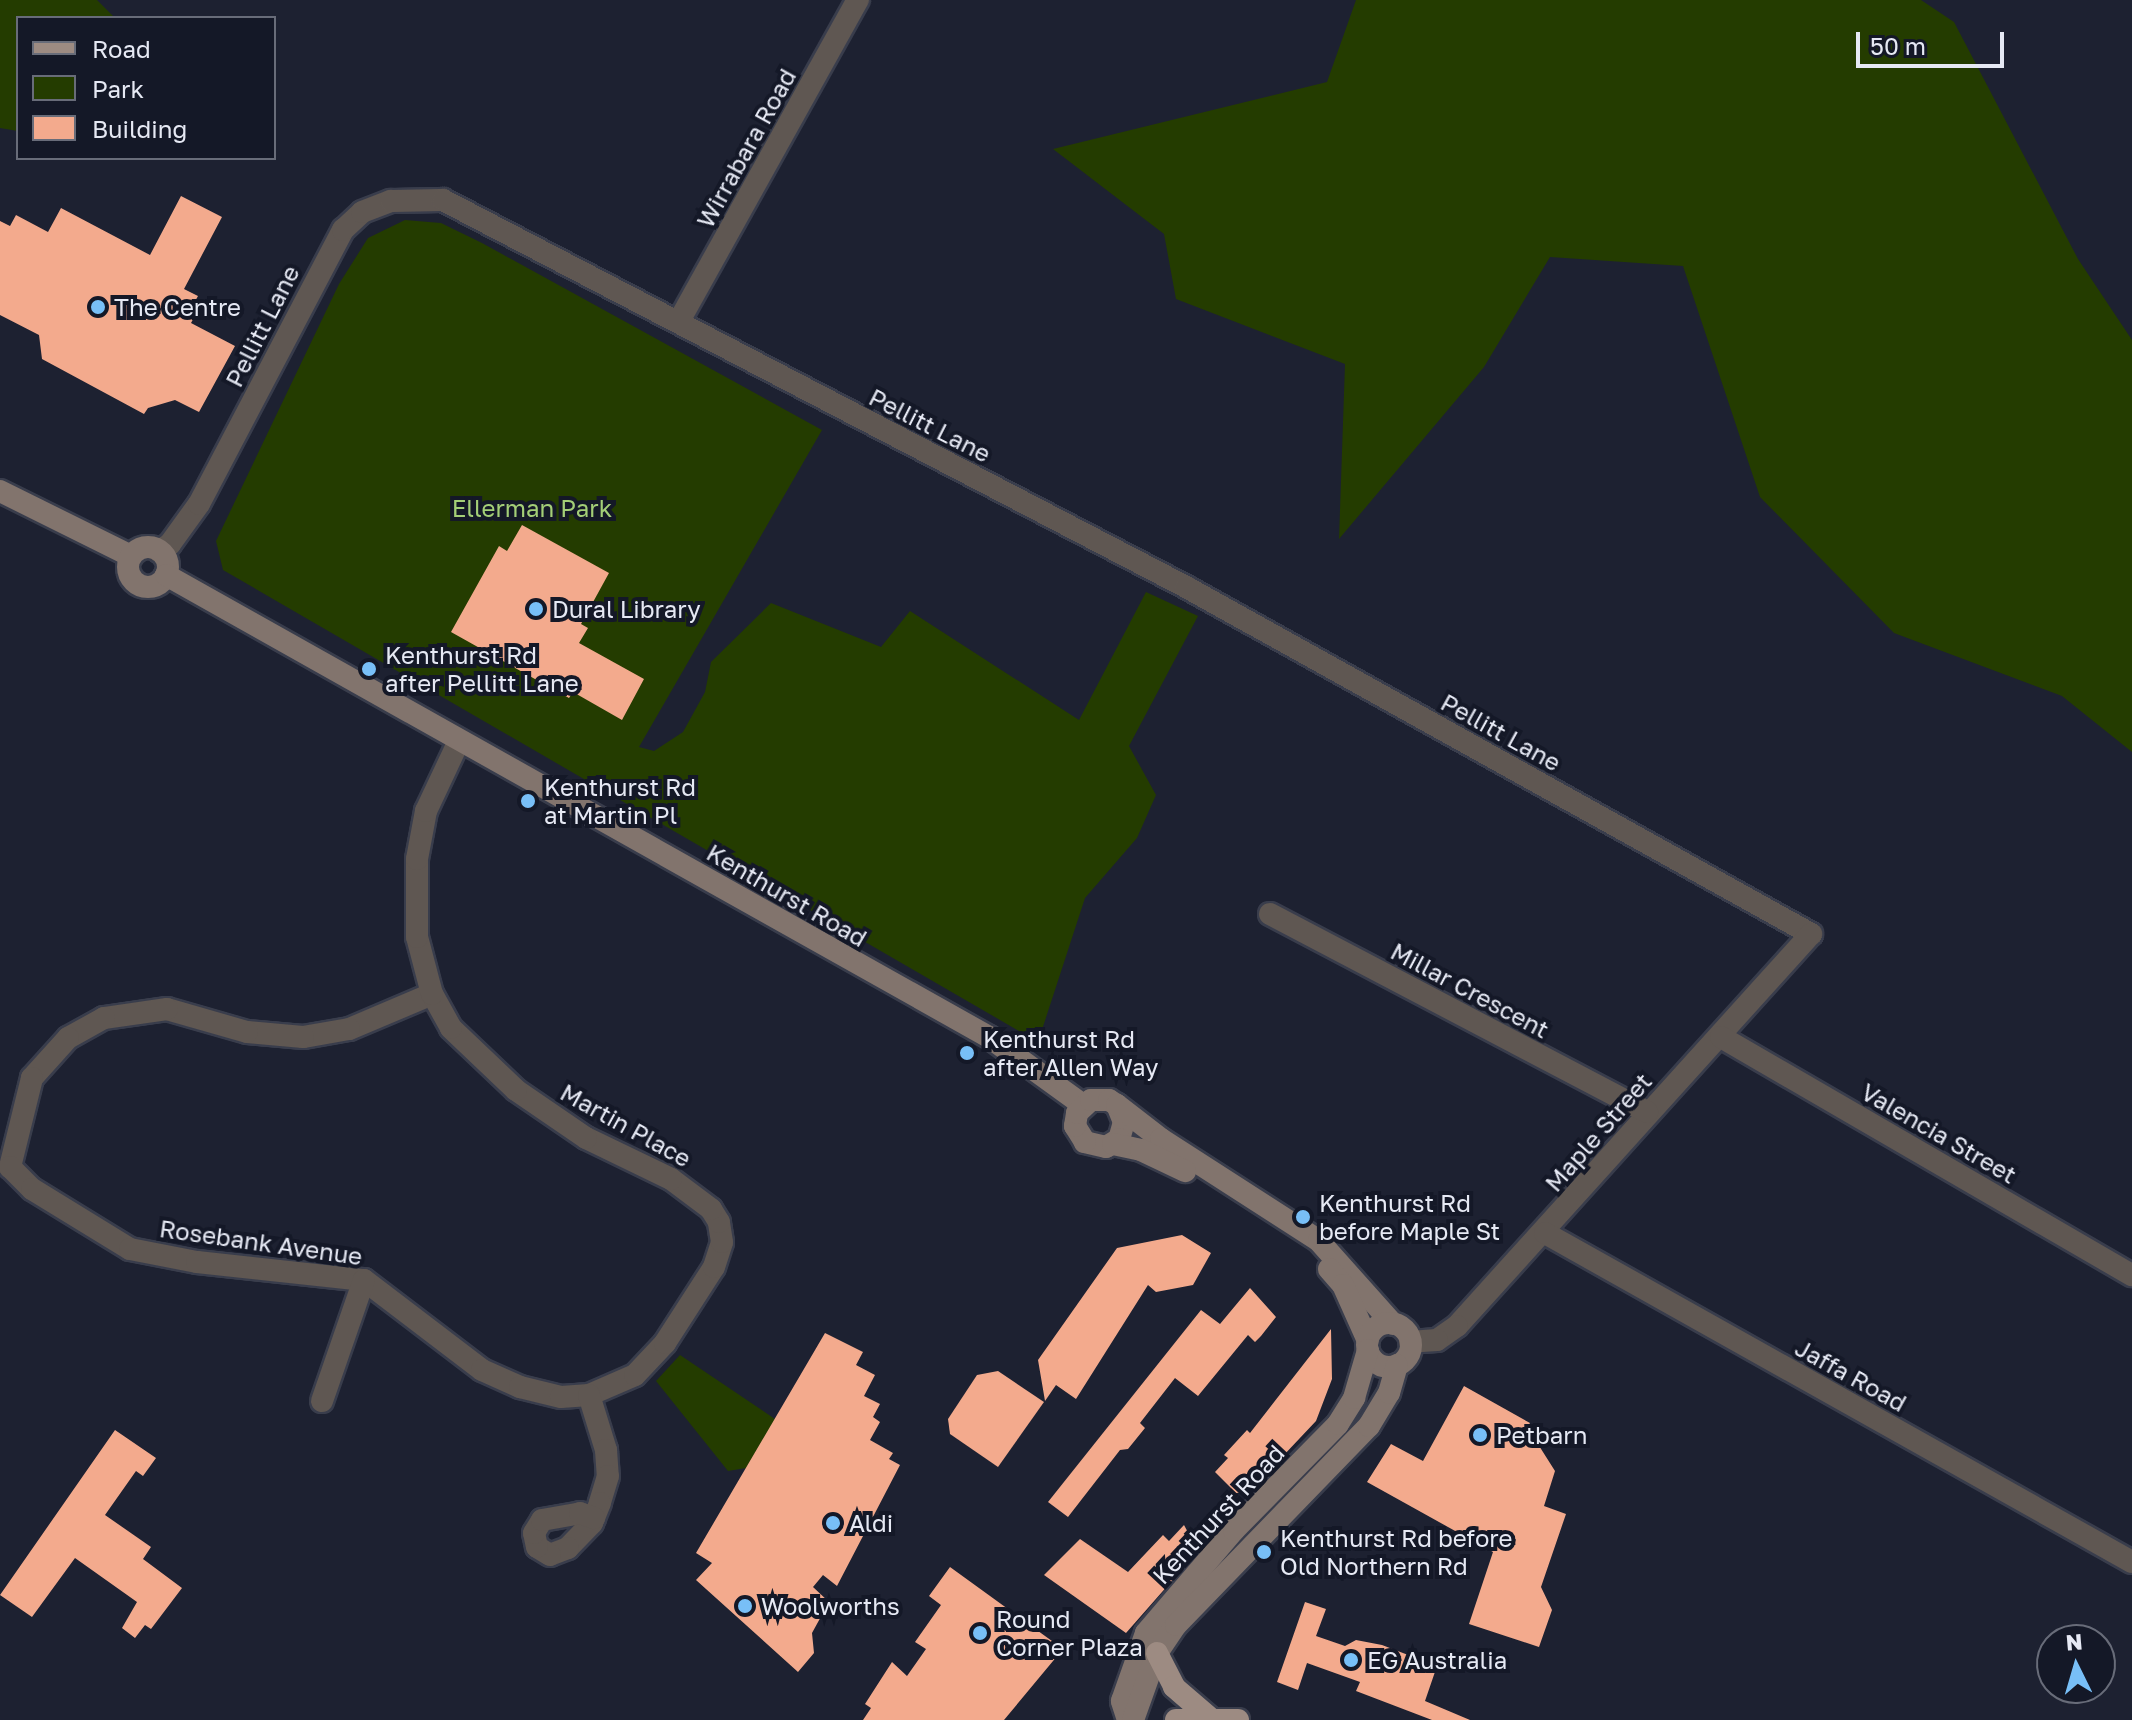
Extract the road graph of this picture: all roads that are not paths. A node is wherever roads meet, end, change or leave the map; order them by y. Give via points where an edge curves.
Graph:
1 (858, 0) edge
2 (679, 321) junction
3 (0, 491) edge
4 (159, 551) junction
5 (131, 556) junction
6 (166, 575) junction
7 (459, 741) junction
8 (1270, 914) dead end
9 (1811, 934) joint
10 (432, 994) junction
11 (1721, 1037) junction
12 (1083, 1105) junction
13 (1117, 1105) junction
14 (1647, 1112) junction
15 (1113, 1144) junction
16 (5, 1164) edge
17 (1545, 1233) junction
18 (2132, 1275) edge
19 (364, 1280) junction
20 (1393, 1324) junction
21 (1410, 1342) junction
22 (1368, 1346) junction
23 (1397, 1365) junction
24 (635, 1375) joint
25 (589, 1395) junction
26 (322, 1401) dead end
27 (594, 1518) dead end
28 (1234, 1530) junction
29 (1252, 1546) junction
30 (2132, 1562) edge
31 (1157, 1653) junction
32 (1210, 1718) junction
33 (1130, 1720) edge
34 (1176, 1720) edge
35 (1238, 1720) edge

1 - 2 street, Wirrabara Road
2 - 4 street, Pellitt Lane via 443,200 391,201 362,212 343,230 325,260 199,504
2 - 9 street, Pellitt Lane via 1186,587
3 - 5 main road
4 - 5 main road via 141,548
4 - 6 main road via 168,565
5 - 6 main road via 128,569 138,584 151,586
6 - 7 main road, Kenthurst Road
7 - 10 street, Martin Place via 426,811 417,859 417,937
7 - 12 main road, Kenthurst Road via 989,1037
8 - 14 street, Millar Crescent
9 - 11 street, Maple Street
10 - 16 street, Rosebank Avenue via 349,1029 303,1037 247,1032 167,1009 104,1018 68,1038 32,1078
10 - 24 street, Martin Place via 451,1028 516,1090 586,1138 671,1179 711,1209 719,1222 722,1242 714,1267 665,1343
11 - 14 street, Maple Street
11 - 18 street, Valencia Street
12 - 13 main road via 1100,1099
12 - 15 main road via 1076,1119 1080,1138 1098,1148
13 - 15 main road via 1124,1122
13 - 20 main road via 1319,1241
14 - 17 street, Maple Street
15 - 22 main road via 1168,1160 1316,1257 1343,1285
16 - 19 street, Rosebank Avenue via 32,1189 130,1249 197,1262
17 - 21 street, Maple Street via 1457,1326 1437,1340
17 - 30 street, Jaffa Road
19 - 25 street, Rosebank Avenue via 482,1370 561,1397
19 - 26 street
20 - 21 main road
20 - 22 main road via 1380,1326
21 - 23 main road via 1408,1356
22 - 23 main road via 1379,1364
22 - 28 main road, Kenthurst Road via 1354,1398 1338,1424
23 - 29 main road, Kenthurst Road via 1375,1419
24 - 25 street, Rosebank Avenue
25 - 27 street via 608,1476
28 - 29 main road
28 - 33 main road, Kenthurst Road via 1146,1633 1122,1701
29 - 31 main road, Kenthurst Road via 1176,1625
31 - 32 main road via 1174,1687
31 - 33 main road, Kenthurst Road
32 - 34 main road
32 - 35 main road

